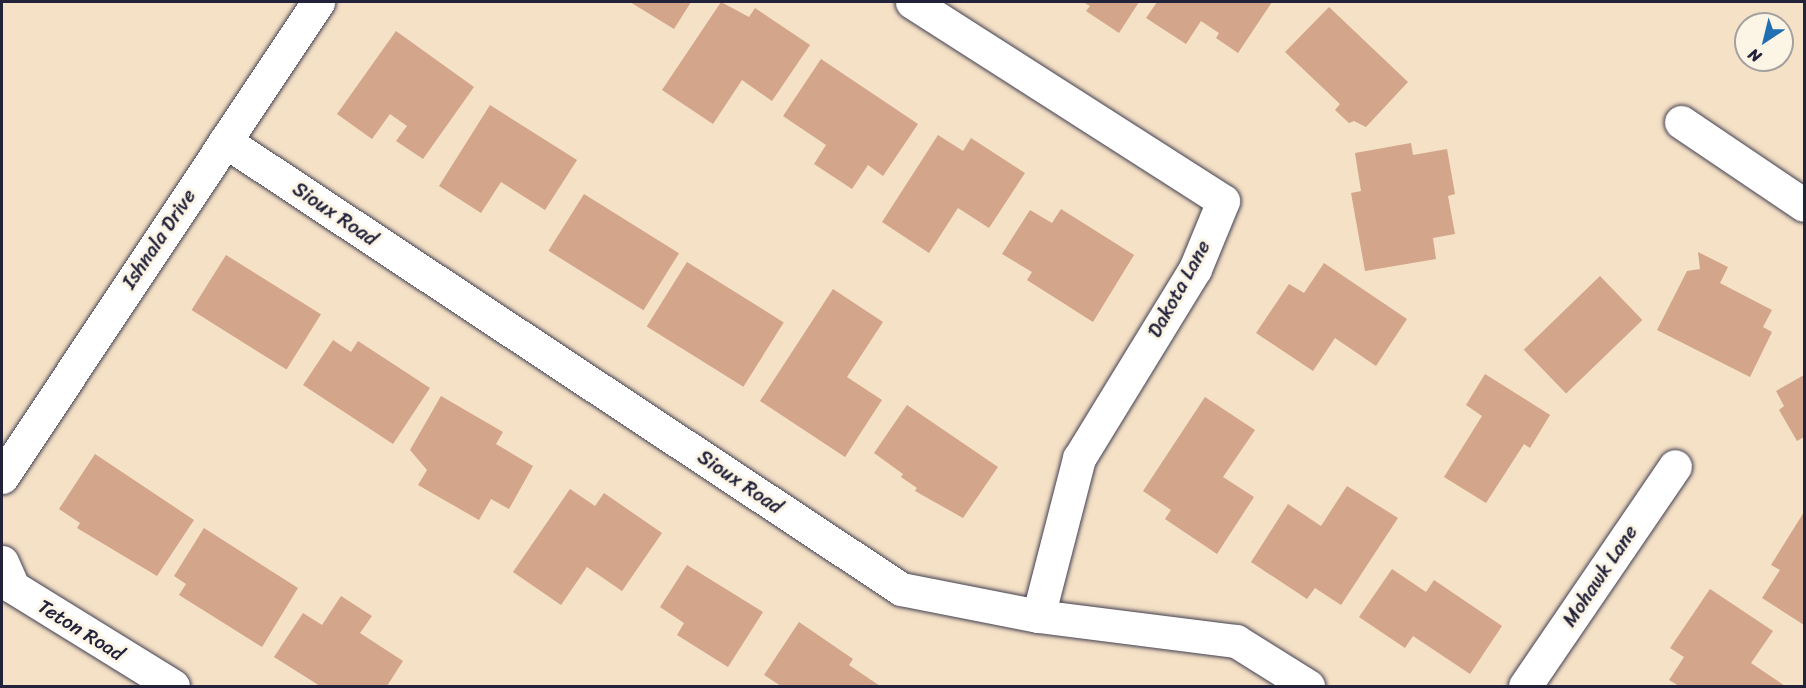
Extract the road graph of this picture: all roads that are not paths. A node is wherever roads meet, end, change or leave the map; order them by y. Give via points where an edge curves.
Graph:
1 (318, 2) edge
2 (912, 2) edge
3 (1681, 122) dead end
4 (225, 141) junction
5 (1804, 205) edge
6 (1675, 466) dead end
7 (2, 477) edge
8 (2, 562) edge
9 (1038, 616) junction
10 (173, 687) edge
11 (1308, 687) edge
12 (1525, 687) edge

1 - 4 street, Ishnala Drive
2 - 9 street, Dakota Lane via 1223,201 1195,269 1079,458
3 - 5 street
4 - 7 street, Ishnala Drive
4 - 9 street, Sioux Road via 901,589
6 - 12 street, Mohawk Lane
8 - 10 street, Teton Road via 13,587
9 - 11 street, Sioux Road via 1236,641

